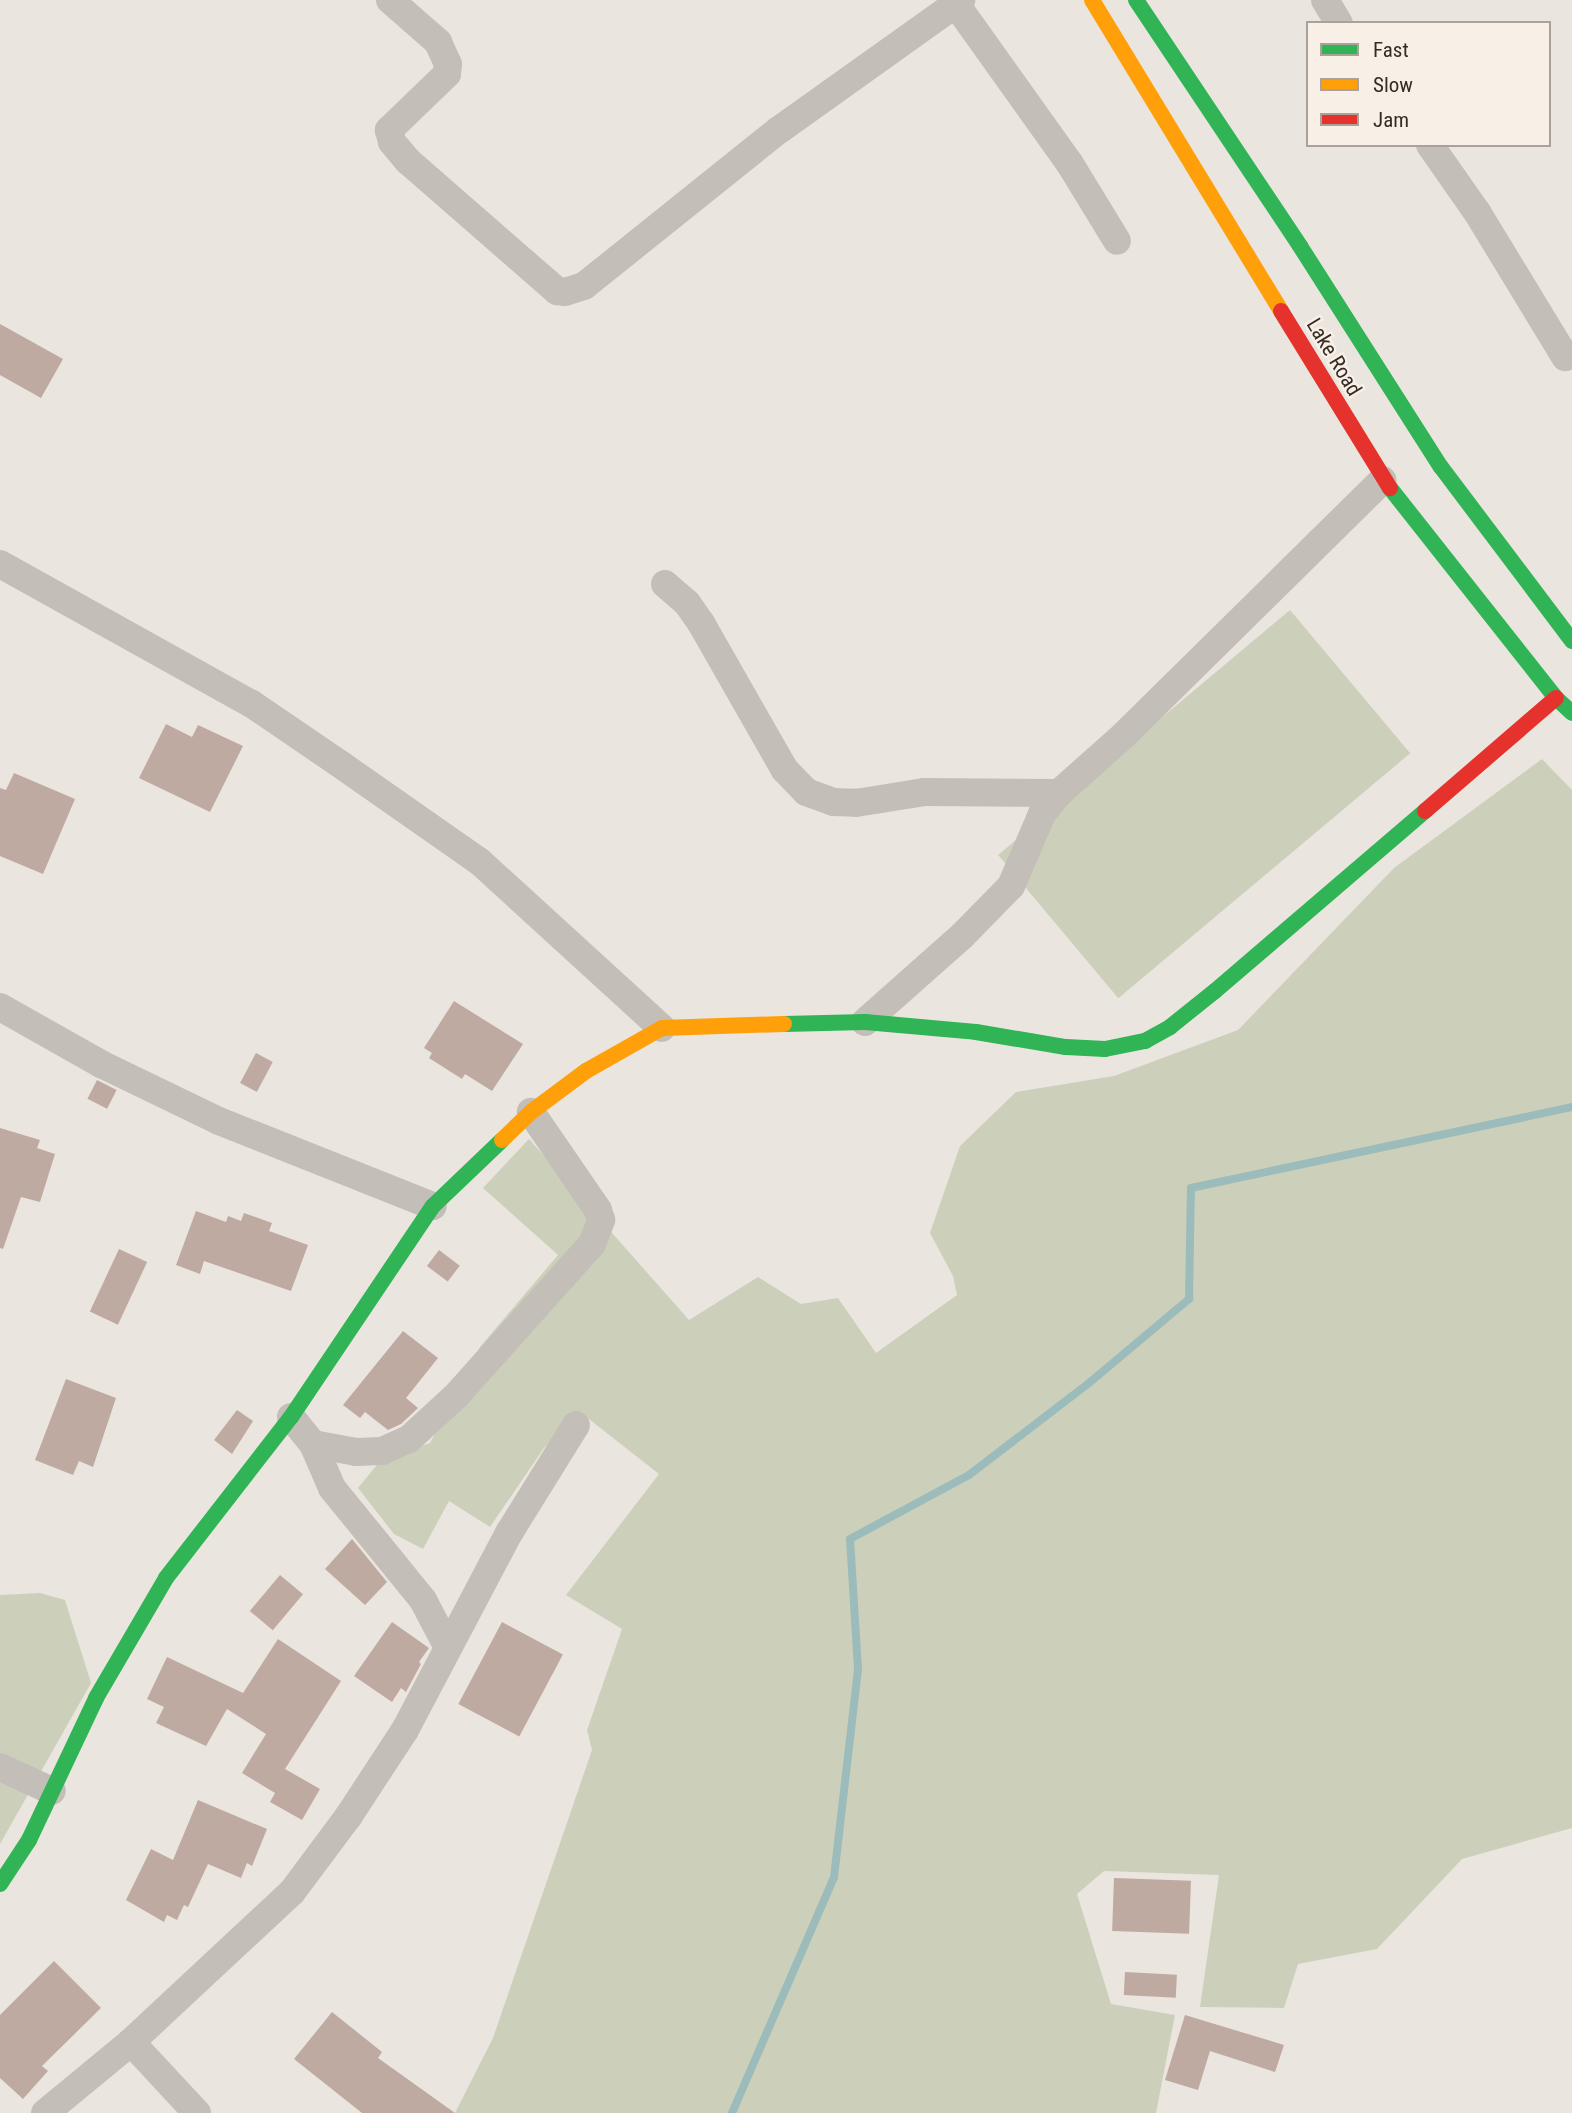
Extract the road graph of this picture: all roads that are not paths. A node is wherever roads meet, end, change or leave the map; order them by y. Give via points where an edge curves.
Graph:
1 (390, 0) edge
2 (1091, 0) edge
3 (1136, 0) edge
4 (1325, 0) edge
5 (956, 1) edge
6 (1338, 21) edge
7 (1431, 147) edge
8 (1117, 240) dead end
9 (1565, 357) dead end
10 (1383, 480) junction
11 (0, 564) edge
12 (665, 584) dead end
13 (1572, 641) edge
14 (1556, 698) junction
15 (1572, 713) edge
16 (1059, 793) junction
17 (0, 1007) edge
18 (864, 1022) junction
19 (662, 1028) junction
20 (531, 1112) junction
21 (433, 1206) junction
22 (291, 1418) junction
23 (576, 1425) dead end
24 (313, 1444) junction
25 (447, 1646) junction
26 (0, 1767) edge
27 (52, 1791) junction
28 (0, 1884) edge
29 (131, 2042) junction
30 (45, 2113) edge
31 (197, 2113) edge

1 - 5 street via 438,42 448,64 447,74 389,130 392,142 557,291 565,292 584,286 779,130
2 - 10 street, Lake Road
3 - 13 street, Lake Road via 1441,467
4 - 6 street
5 - 8 street
7 - 9 street via 1477,212
10 - 14 street, Lake Road
10 - 16 street via 1124,736
11 - 19 street via 252,705 351,771 480,862
12 - 16 street via 701,623 785,770 806,792 833,802 856,803 925,792
14 - 15 street, Lake Road
14 - 18 street via 1215,992 1157,1035 1105,1049
16 - 18 street via 1042,814 1011,887
17 - 21 street via 219,1121
18 - 19 street
19 - 20 street via 586,1071
20 - 21 street
20 - 24 street via 598,1210 601,1220 592,1244 456,1396 409,1439 382,1451 356,1452
21 - 22 street
22 - 24 street
22 - 27 street via 166,1578 96,1698
23 - 25 street
24 - 25 street via 332,1488 423,1600
25 - 29 street via 405,1730 292,1892
26 - 27 street
27 - 28 street via 29,1840
29 - 30 street
29 - 31 street

